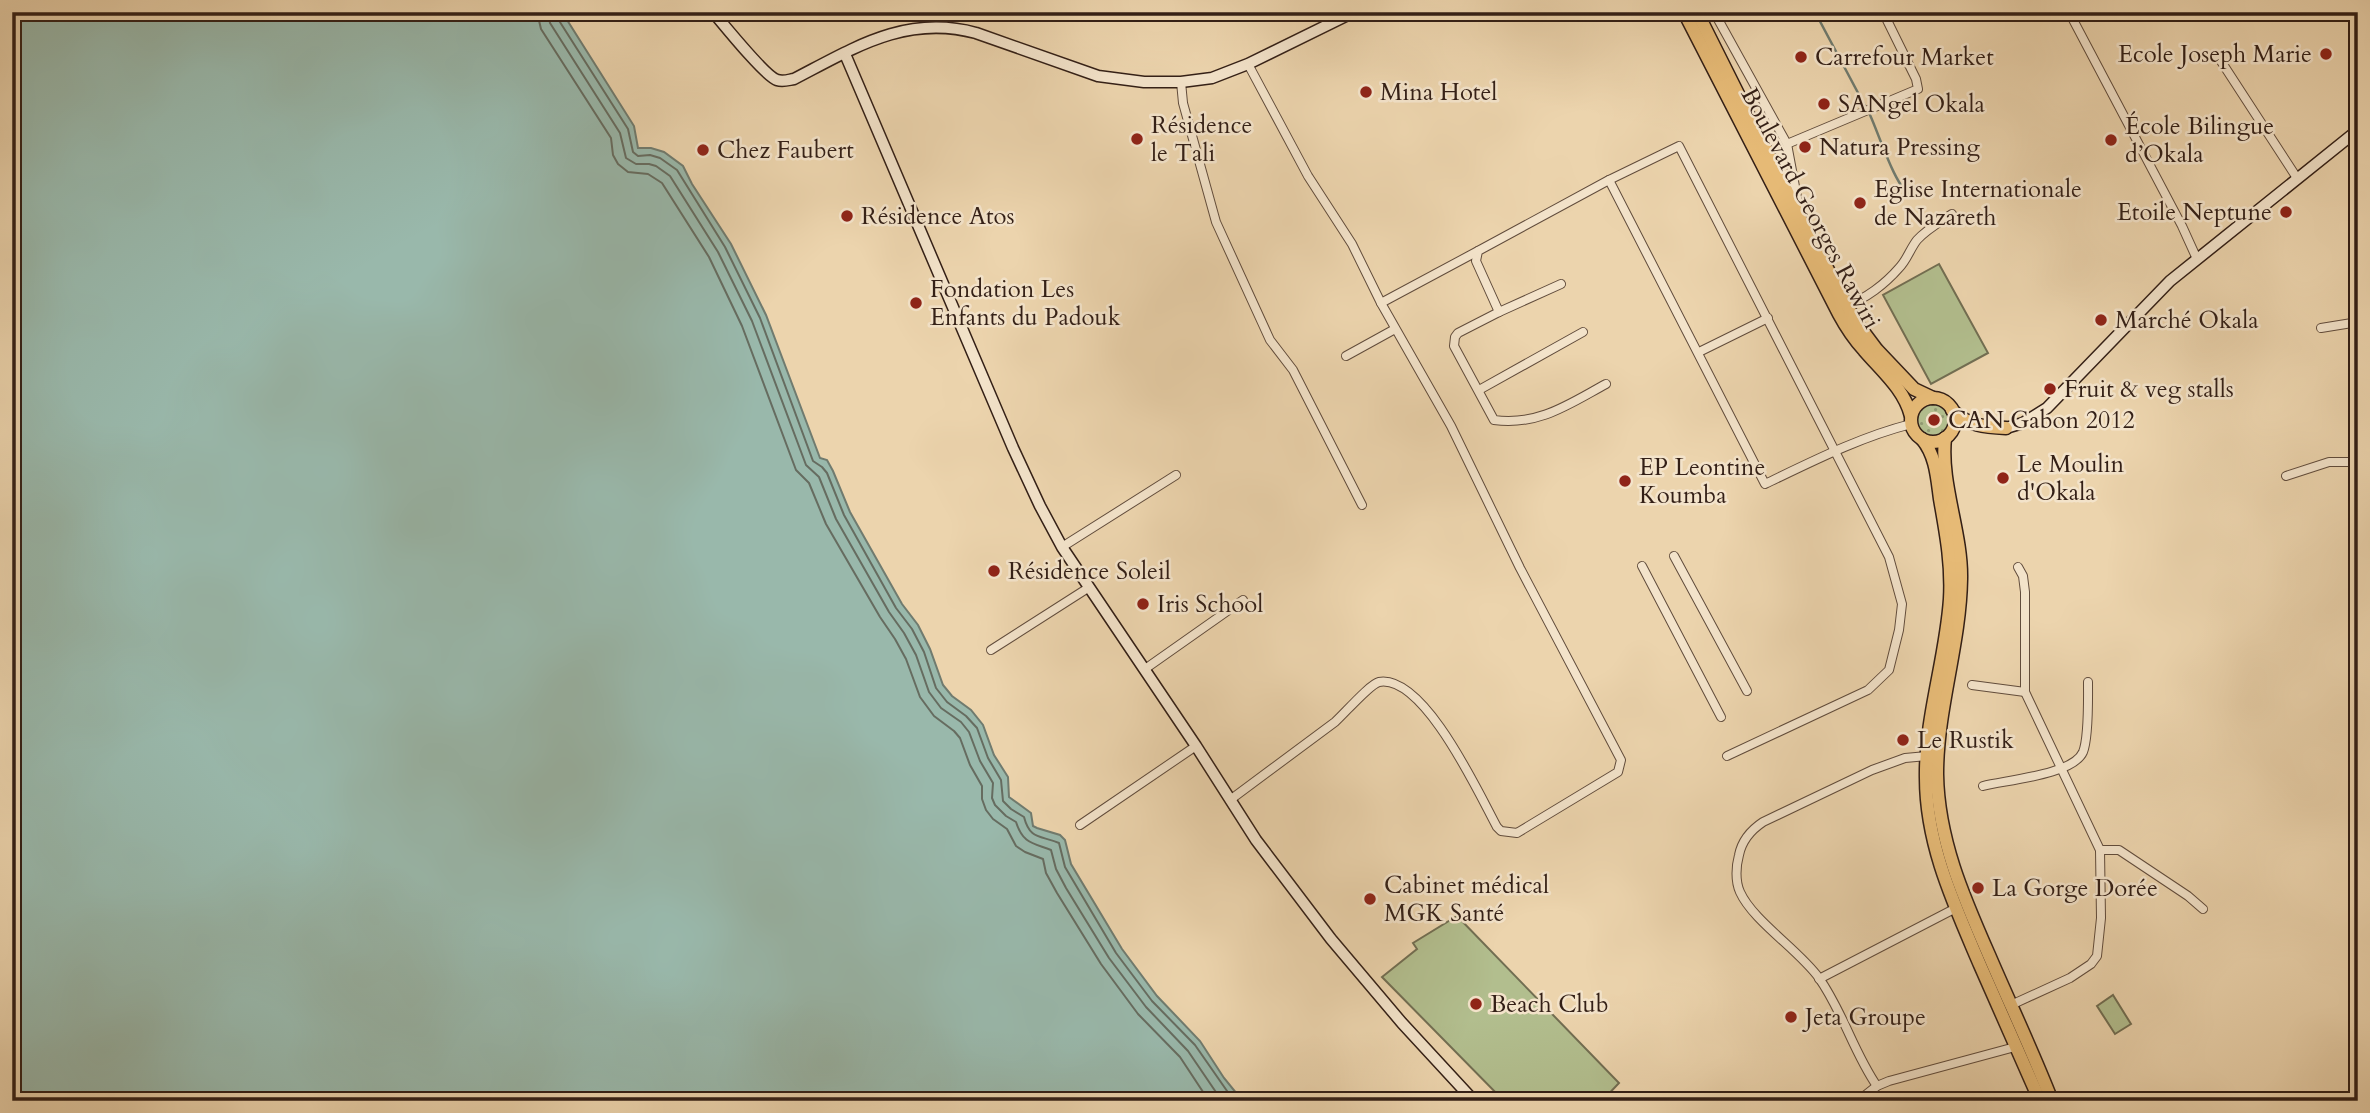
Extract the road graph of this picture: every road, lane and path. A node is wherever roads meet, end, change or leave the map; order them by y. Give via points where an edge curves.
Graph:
1 (713, 12) edge
2 (1354, 12) edge
3 (1684, 12) edge
4 (1697, 12) edge
5 (1714, 12) edge
6 (1883, 12) edge
7 (2069, 12) edge
8 (845, 54) junction
9 (2217, 55) dead end
10 (1248, 64) junction
11 (1181, 82) junction
12 (2358, 130) edge
13 (1787, 144) junction
14 (2297, 178) junction
15 (1609, 180) junction
16 (1952, 214) dead end
17 (1800, 218) junction
18 (1478, 251) junction
19 (2197, 259) junction
20 (1561, 284) dead end
21 (1381, 303) junction
22 (1846, 305) junction
23 (1499, 312) junction
24 (1768, 318) junction
25 (2358, 322) edge
26 (2321, 328) dead end
27 (1395, 329) junction
28 (1583, 332) dead end
29 (1699, 352) junction
30 (1346, 356) dead end
31 (1606, 384) dead end
32 (1479, 390) junction
33 (1933, 398) junction
34 (1952, 410) junction
35 (1911, 420) junction
36 (2006, 428) junction
37 (1947, 436) junction
38 (1922, 439) junction
39 (1834, 451) junction
40 (2358, 462) edge
41 (1175, 475) dead end
42 (2286, 476) dead end
43 (1362, 505) dead end
44 (1062, 547) junction
45 (1674, 556) dead end
46 (1642, 566) dead end
47 (2018, 567) dead end
48 (1088, 588) junction
49 (1243, 600) dead end
50 (991, 650) dead end
51 (1145, 669) junction
52 (2088, 681) dead end
53 (1972, 685) dead end
54 (1747, 691) dead end
55 (2025, 692) junction
56 (1721, 717) dead end
57 (1196, 746) junction
58 (1727, 756) dead end
59 (1927, 756) junction
60 (2062, 769) junction
61 (1983, 786) dead end
62 (1230, 800) junction
63 (1080, 825) dead end
64 (2100, 850) junction
65 (1955, 908) junction
66 (2203, 909) dead end
67 (1819, 979) junction
68 (2011, 1005) junction
69 (2015, 1046) junction
70 (1877, 1086) junction
71 (1474, 1101) edge
72 (1858, 1101) edge
73 (2040, 1101) edge
74 (2052, 1101) edge

1 - 8 main road via 778,81 793,79
2 - 10 main road
3 - 35 main road, Boulevard Georges Rawiri via 1839,314 1899,389
4 - 17 main road, Boulevard Georges Rawiri
5 - 13 street
6 - 13 street via 1918,89
7 - 19 street
8 - 11 main road via 894,33 945,26 1098,76
8 - 44 main road via 1013,448
9 - 14 street
10 - 11 main road via 1212,78
10 - 21 street
11 - 43 street via 1216,222 1270,340 1293,370
12 - 14 main road
13 - 17 street
14 - 19 main road
15 - 18 street
15 - 24 street via 1679,146
15 - 29 street
16 - 22 street via 1925,233 1899,268 1876,288
17 - 22 main road, Boulevard Georges Rawiri
18 - 21 street
18 - 23 street via 1476,261
19 - 36 main road via 2047,408
20 - 23 street
21 - 27 street
22 - 33 main road, Boulevard Georges Rawiri via 1899,374 1914,389
23 - 32 street via 1458,333 1453,342
24 - 29 street
24 - 39 street
25 - 26 street
27 - 30 street
27 - 62 street via 1464,452 1619,755 1621,767 1517,832 1501,831 1430,713 1401,688 1379,682 1335,722
28 - 32 street
29 - 39 street via 1765,484
31 - 32 street via 1547,416 1499,421 1492,418
33 - 34 main road
33 - 35 main road via 1919,403
34 - 36 main road via 1972,424
34 - 37 main road via 1954,422
35 - 38 main road
35 - 39 street
36 - 37 main road
37 - 38 main road via 1934,442
37 - 68 main road via 1944,461 1961,576 1938,745 1939,804 1955,873
38 - 59 main road via 1934,459 1951,574
39 - 58 street via 1889,556 1899,590 1899,630 1889,670 1868,690
40 - 42 street via 2329,462
41 - 44 street
44 - 48 main road
45 - 54 street
46 - 56 street
47 - 55 street via 2025,592
48 - 50 street
48 - 51 main road
49 - 51 street
51 - 57 main road
52 - 60 street via 2084,747 2077,760
53 - 55 street
55 - 60 street
57 - 62 main road
57 - 63 street
59 - 65 main road via 1932,835
59 - 67 street via 1888,764 1800,803 1755,827 1744,842 1738,861 1740,893
60 - 61 street
60 - 64 street
62 - 71 main road via 1331,939
64 - 66 street via 2119,850
64 - 68 street via 2097,956 2081,972
65 - 67 street
65 - 69 main road
67 - 70 street
68 - 74 main road
69 - 70 street
69 - 73 main road
70 - 72 street

